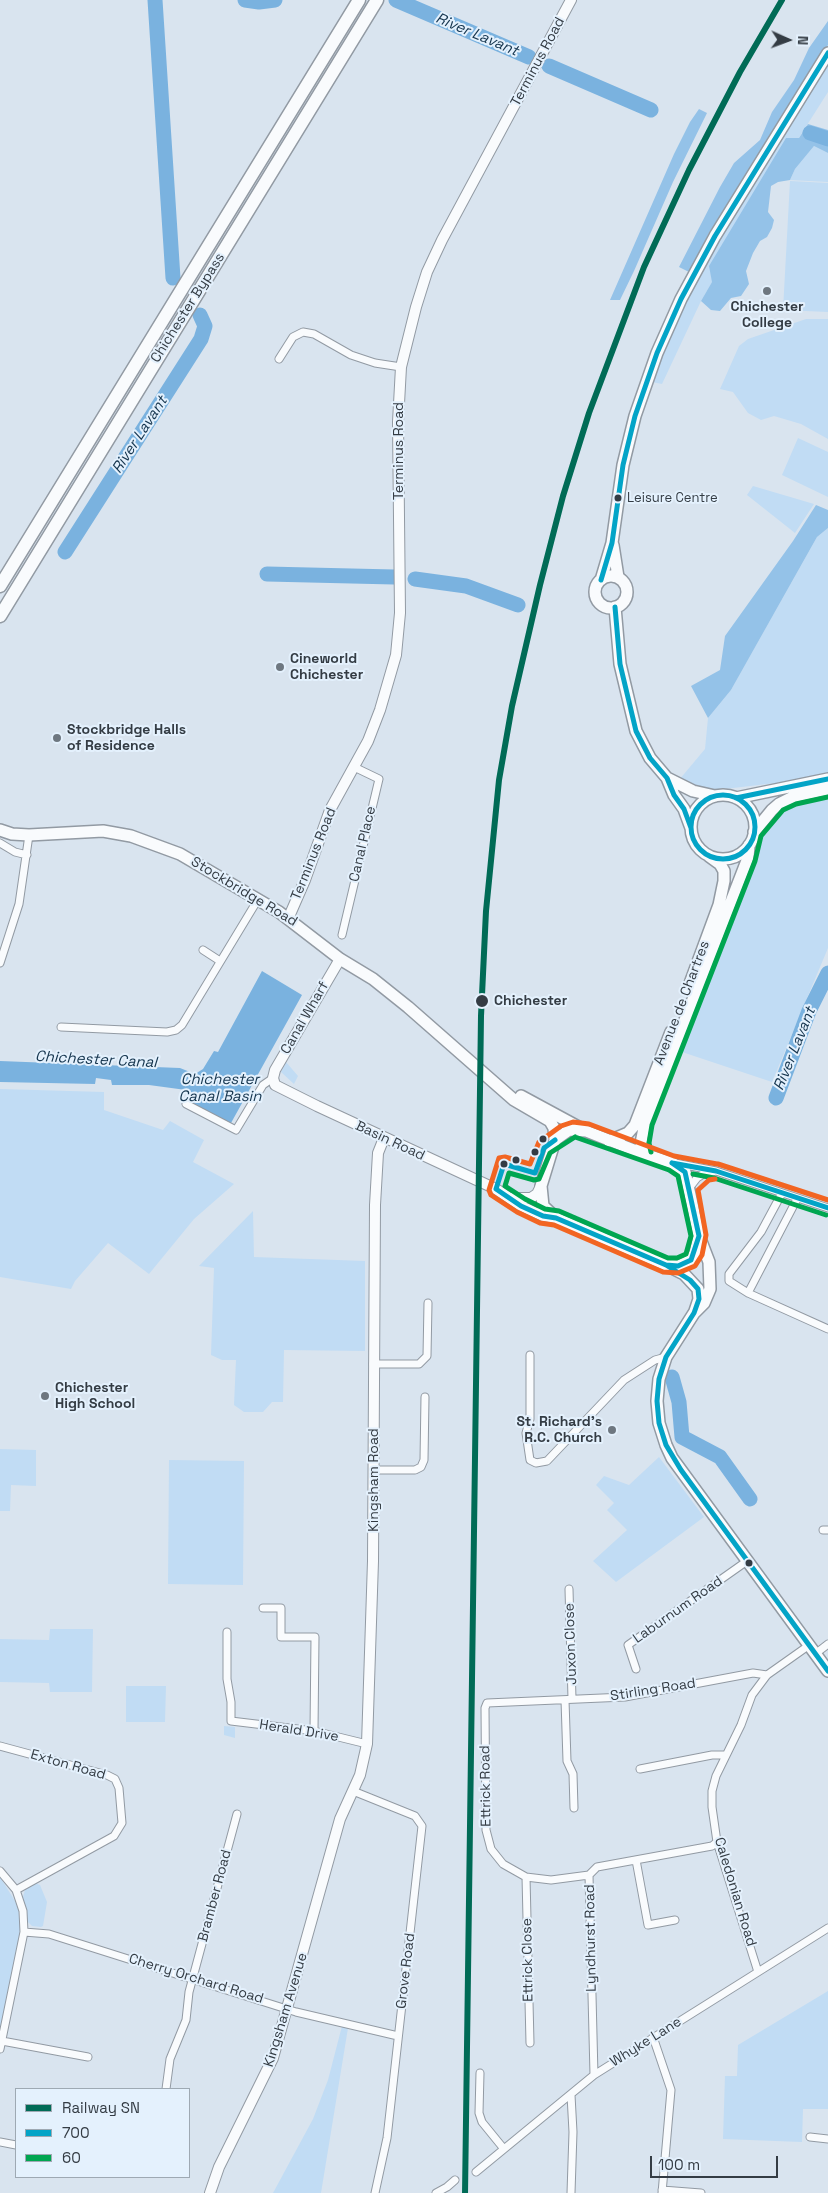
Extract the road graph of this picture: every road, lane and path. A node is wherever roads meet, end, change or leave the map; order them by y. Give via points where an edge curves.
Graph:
1 (359, 0) edge
2 (377, 0) edge
3 (571, 0) edge
4 (828, 53) edge
5 (279, 359) dead end
6 (401, 367) junction
7 (612, 543) junction
8 (618, 577) junction
9 (601, 580) junction
10 (0, 586) edge
11 (615, 607) junction
12 (0, 616) edge
13 (354, 767) junction
14 (667, 778) junction
15 (828, 779) edge
16 (828, 789) edge
17 (715, 796) junction
18 (736, 798) junction
19 (691, 828) junction
20 (0, 830) edge
21 (754, 832) junction
22 (29, 835) junction
23 (0, 842) edge
24 (749, 845) junction
25 (27, 855) junction
26 (709, 856) junction
27 (257, 901) junction
28 (288, 919) junction
29 (342, 935) dead end
30 (203, 950) dead end
31 (340, 959) junction
32 (220, 961) junction
33 (0, 963) edge
34 (61, 1027) dead end
35 (273, 1078) junction
36 (507, 1093) junction
37 (186, 1104) dead end
38 (586, 1131) junction
39 (384, 1138) junction
40 (555, 1140) junction
41 (609, 1142) junction
42 (644, 1154) junction
43 (672, 1163) junction
44 (716, 1171) junction
45 (541, 1186) junction
46 (690, 1188) junction
47 (779, 1192) junction
48 (511, 1198) junction
49 (797, 1199) junction
50 (828, 1208) edge
51 (556, 1218) junction
52 (700, 1236) junction
53 (666, 1265) junction
54 (748, 1293) junction
55 (428, 1303) dead end
56 (694, 1314) junction
57 (828, 1329) edge
58 (530, 1355) dead end
59 (666, 1357) junction
60 (373, 1364) junction
61 (425, 1397) dead end
62 (374, 1470) junction
63 (747, 1561) junction
64 (569, 1590) dead end
65 (262, 1608) dead end
66 (227, 1632) dead end
67 (828, 1644) edge
68 (811, 1650) junction
69 (636, 1669) dead end
70 (828, 1671) edge
71 (767, 1675) junction
72 (569, 1699) junction
73 (487, 1703) joint
74 (314, 1730) junction
75 (367, 1744) junction
76 (0, 1746) edge
77 (725, 1755) junction
78 (640, 1769) dead end
79 (353, 1791) junction
80 (574, 1808) dead end
81 (237, 1814) dead end
82 (340, 1819) joint
83 (718, 1842) junction
84 (636, 1860) junction
85 (0, 1871) edge
86 (589, 1875) junction
87 (526, 1878) junction
88 (16, 1890) junction
89 (675, 1920) dead end
90 (828, 1928) edge
91 (24, 1932) junction
92 (758, 1972) junction
93 (193, 1978) junction
94 (289, 2008) junction
95 (398, 2036) junction
96 (653, 2038) junction
97 (2, 2041) junction
98 (530, 2043) dead end
99 (0, 2049) edge
100 (88, 2057) dead end
101 (480, 2073) dead end
102 (594, 2076) junction
103 (166, 2088) edge
104 (571, 2095) junction
105 (810, 2137) dead end
106 (828, 2138) edge
107 (0, 2142) edge
108 (15, 2145) edge
109 (504, 2149) junction
110 (476, 2172) dead end
111 (455, 2180) dead end
112 (662, 2192) edge
113 (210, 2193) edge
114 (375, 2193) edge
115 (436, 2193) edge
116 (571, 2193) edge
117 (701, 2193) edge

1 - 10 highway, Chichester Bypass
2 - 12 highway, Chichester Bypass
3 - 6 street, Terminus Road via 434,257 416,307
4 - 7 main road via 714,236 680,299 650,370 635,416 623,464
5 - 6 street via 293,338 303,332 314,334 351,355
6 - 13 street, Terminus Road via 398,422 400,612 396,655 380,710
7 - 8 main road
7 - 9 main road
8 - 9 main road via 609,576
8 - 11 main road via 625,584 627,594
9 - 11 main road via 596,588 596,597 602,604
11 - 14 main road via 620,664 636,731 650,758
13 - 28 street, Terminus Road via 330,810
13 - 29 street, Canal Place via 379,779
14 - 17 main road via 687,789
14 - 19 main road
15 - 18 main road
16 - 21 main road via 793,797 779,804
17 - 18 main road
17 - 19 main road via 697,808
18 - 21 main road via 748,808
19 - 26 main road via 695,842
20 - 22 main road, Stockbridge Road
21 - 24 main road
22 - 25 street
22 - 27 main road, Stockbridge Road via 94,830 132,836 180,854
23 - 25 street via 15,852
24 - 26 main road via 743,852 726,859
24 - 42 main road, Avenue de Chartres via 748,858 644,1123 641,1144
25 - 33 street via 19,904
26 - 41 main road, Avenue de Chartres via 724,871 719,905 638,1118 628,1132
27 - 28 main road, Stockbridge Road
27 - 32 street
28 - 31 main road, Stockbridge Road
30 - 32 street
31 - 35 street, Canal Wharf
31 - 36 main road, Stockbridge Road via 402,1002
32 - 34 street via 182,1025 172,1032
35 - 37 street via 263,1085 236,1130
35 - 39 street, Basin Road via 283,1090
36 - 38 main road via 520,1096
36 - 40 main road, Stockbridge Road via 550,1121
38 - 40 main road via 569,1130
38 - 41 main road
39 - 48 street, Basin Road
39 - 60 street, Kingsham Road via 378,1153 376,1179
40 - 45 main road
41 - 42 main road
42 - 43 main road
43 - 44 street
43 - 46 main road via 685,1172
44 - 46 street via 704,1173
44 - 47 street
45 - 48 street via 531,1198
45 - 51 main road via 543,1206
46 - 52 main road
47 - 49 street
47 - 54 street via 761,1232 729,1274 729,1281
48 - 51 street, Basin Road via 542,1216
49 - 50 street
49 - 54 street
51 - 53 main road
52 - 53 main road via 691,1260 678,1266
52 - 56 main road via 709,1262 710,1289 704,1304
53 - 56 main road via 684,1274 698,1289
54 - 57 street
55 - 60 street via 427,1356 419,1364
56 - 59 main road
58 - 59 street via 530,1419 526,1438 530,1460 536,1463 547,1461 624,1380 655,1360
59 - 63 main road via 657,1401 659,1424 666,1445
60 - 62 street, Kingsham Road
61 - 62 street via 424,1460 421,1467 415,1470
62 - 75 street, Kingsham Road
63 - 68 main road
63 - 69 street, Laburnum Road via 628,1645
64 - 72 street, Juxon Close
65 - 74 street via 281,1608 281,1637 315,1637
66 - 74 street, Herald Drive via 231,1721
67 - 68 street
68 - 70 main road
68 - 71 street
71 - 72 street, Stirling Road via 753,1673 626,1697
71 - 77 street, Caledonian Road via 752,1694
72 - 73 street, Stirling Road
72 - 80 street, Juxon Close via 567,1761 573,1774
73 - 87 street, Ettrick Road via 486,1830 491,1849 503,1864
74 - 75 street, Herald Drive
75 - 79 street, Kingsham Road
76 - 88 street, Exton Road via 107,1775 119,1788 122,1823 114,1836
77 - 78 street
77 - 83 street, Caledonian Road via 712,1791
79 - 82 street, Kingsham Road
79 - 95 street, Grove Road via 415,1816 422,1826
81 - 93 street, Bramber Road
82 - 94 street, Kingsham Avenue
83 - 84 street, Lyndhurst Road via 712,1846
83 - 92 street, Caledonian Road
84 - 86 street, Lyndhurst Road via 597,1867
84 - 89 street via 648,1925
85 - 88 street
86 - 87 street, Ettrick Road via 551,1880
86 - 102 street, Lyndhurst Road
87 - 98 street, Ettrick Close
88 - 91 street via 23,1911
90 - 92 street, Whyke Lane
91 - 93 street, Cherry Orchard Road via 49,1934
91 - 97 street
92 - 96 street, Whyke Lane
93 - 94 street, Cherry Orchard Road
93 - 103 street, Bramber Road via 186,2020 170,2059
94 - 95 street, Cherry Orchard Road
94 - 113 street, Kingsham Avenue via 273,2058 219,2167
95 - 114 street, Grove Road via 388,2138
96 - 102 street, Whyke Lane
96 - 112 street via 671,2090
97 - 99 street
97 - 100 street
101 - 109 street via 479,2113 482,2122
102 - 104 street, Whyke Lane
104 - 109 street, Whyke Lane
104 - 116 street
105 - 106 street
107 - 108 street
109 - 110 street, Whyke Lane
111 - 115 street
112 - 117 street

